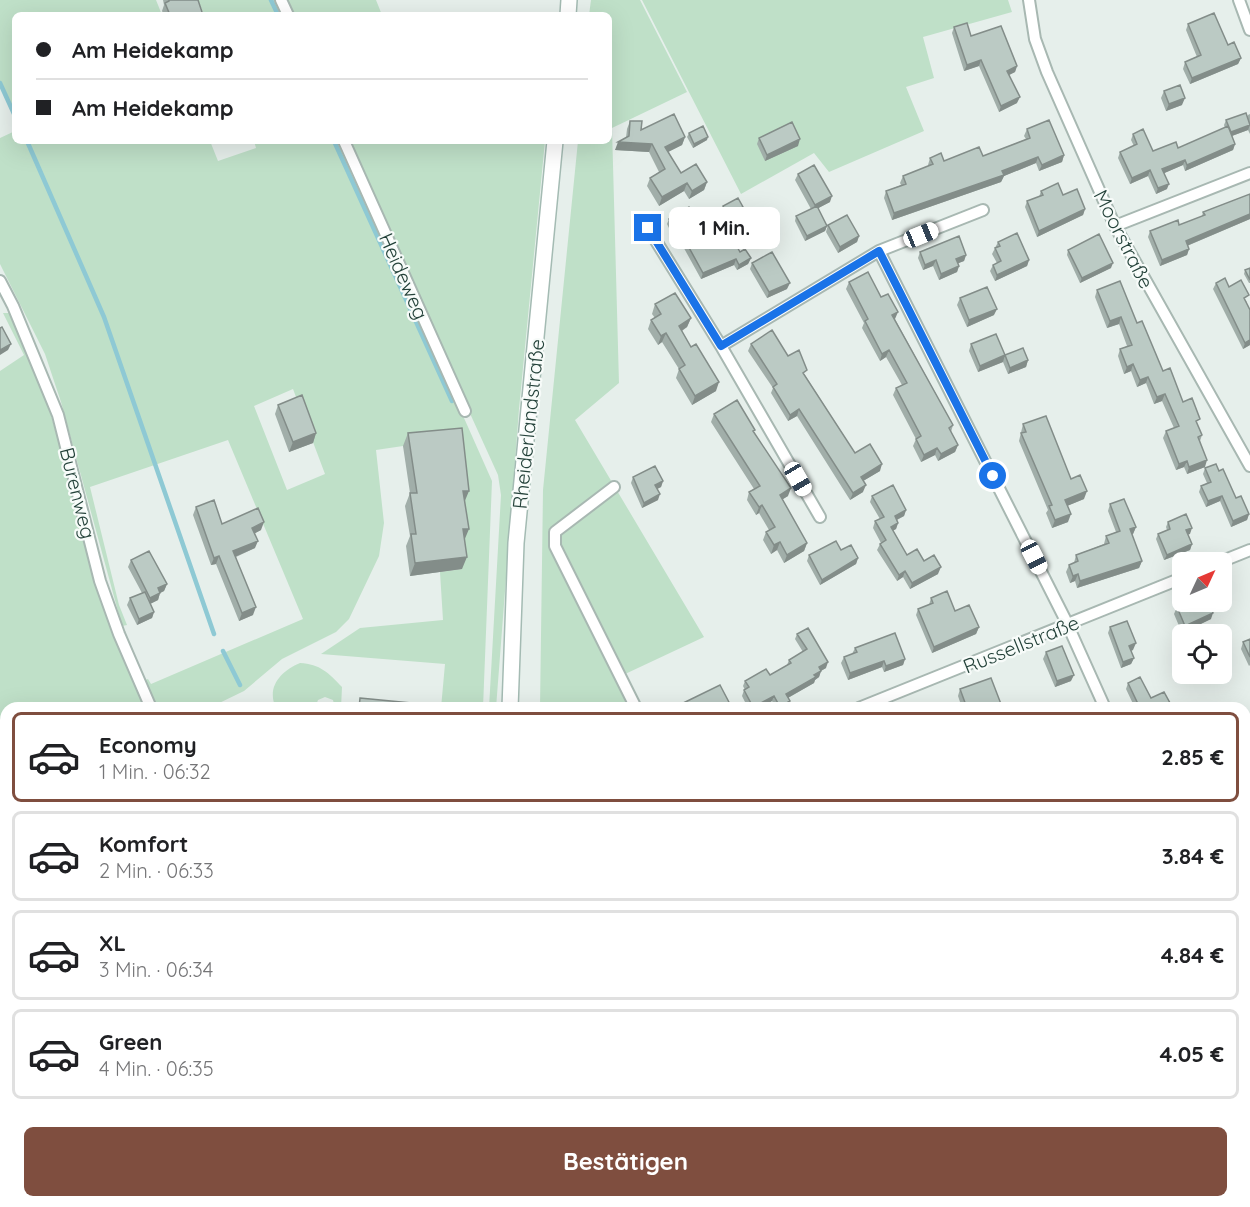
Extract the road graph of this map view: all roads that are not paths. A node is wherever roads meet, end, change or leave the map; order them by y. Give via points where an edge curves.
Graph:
1 (1029, 0) edge
2 (1239, 0) edge
3 (1250, 30) edge
4 (345, 144) edge
5 (555, 144) edge
6 (1250, 173) edge
7 (983, 210) dead end
8 (1115, 226) junction
9 (648, 228) dead end
10 (879, 251) junction
11 (0, 281) edge
12 (721, 346) junction
13 (465, 411) dead end
14 (1250, 466) edge
15 (614, 488) dead end
16 (820, 517) dead end
17 (1250, 550) edge
18 (1232, 557) edge
19 (1172, 582) edge
20 (1068, 625) junction
21 (148, 702) edge
22 (510, 702) edge
23 (633, 702) edge
24 (874, 702) edge
25 (1102, 702) edge

1 - 8 street, Moorstraße via 1035,39 1047,72
2 - 3 street
4 - 13 street, Heideweg
5 - 22 main road, Rheiderlandstraße via 516,543
6 - 8 street
7 - 10 street
8 - 14 street, Moorstraße
9 - 12 street
10 - 12 street
10 - 20 street
11 - 21 street, Burenweg via 58,415 100,581
12 - 16 street
15 - 23 street via 555,532 555,546
17 - 18 street
19 - 20 street, Russellstraße
20 - 24 street, Russellstraße
20 - 25 street

